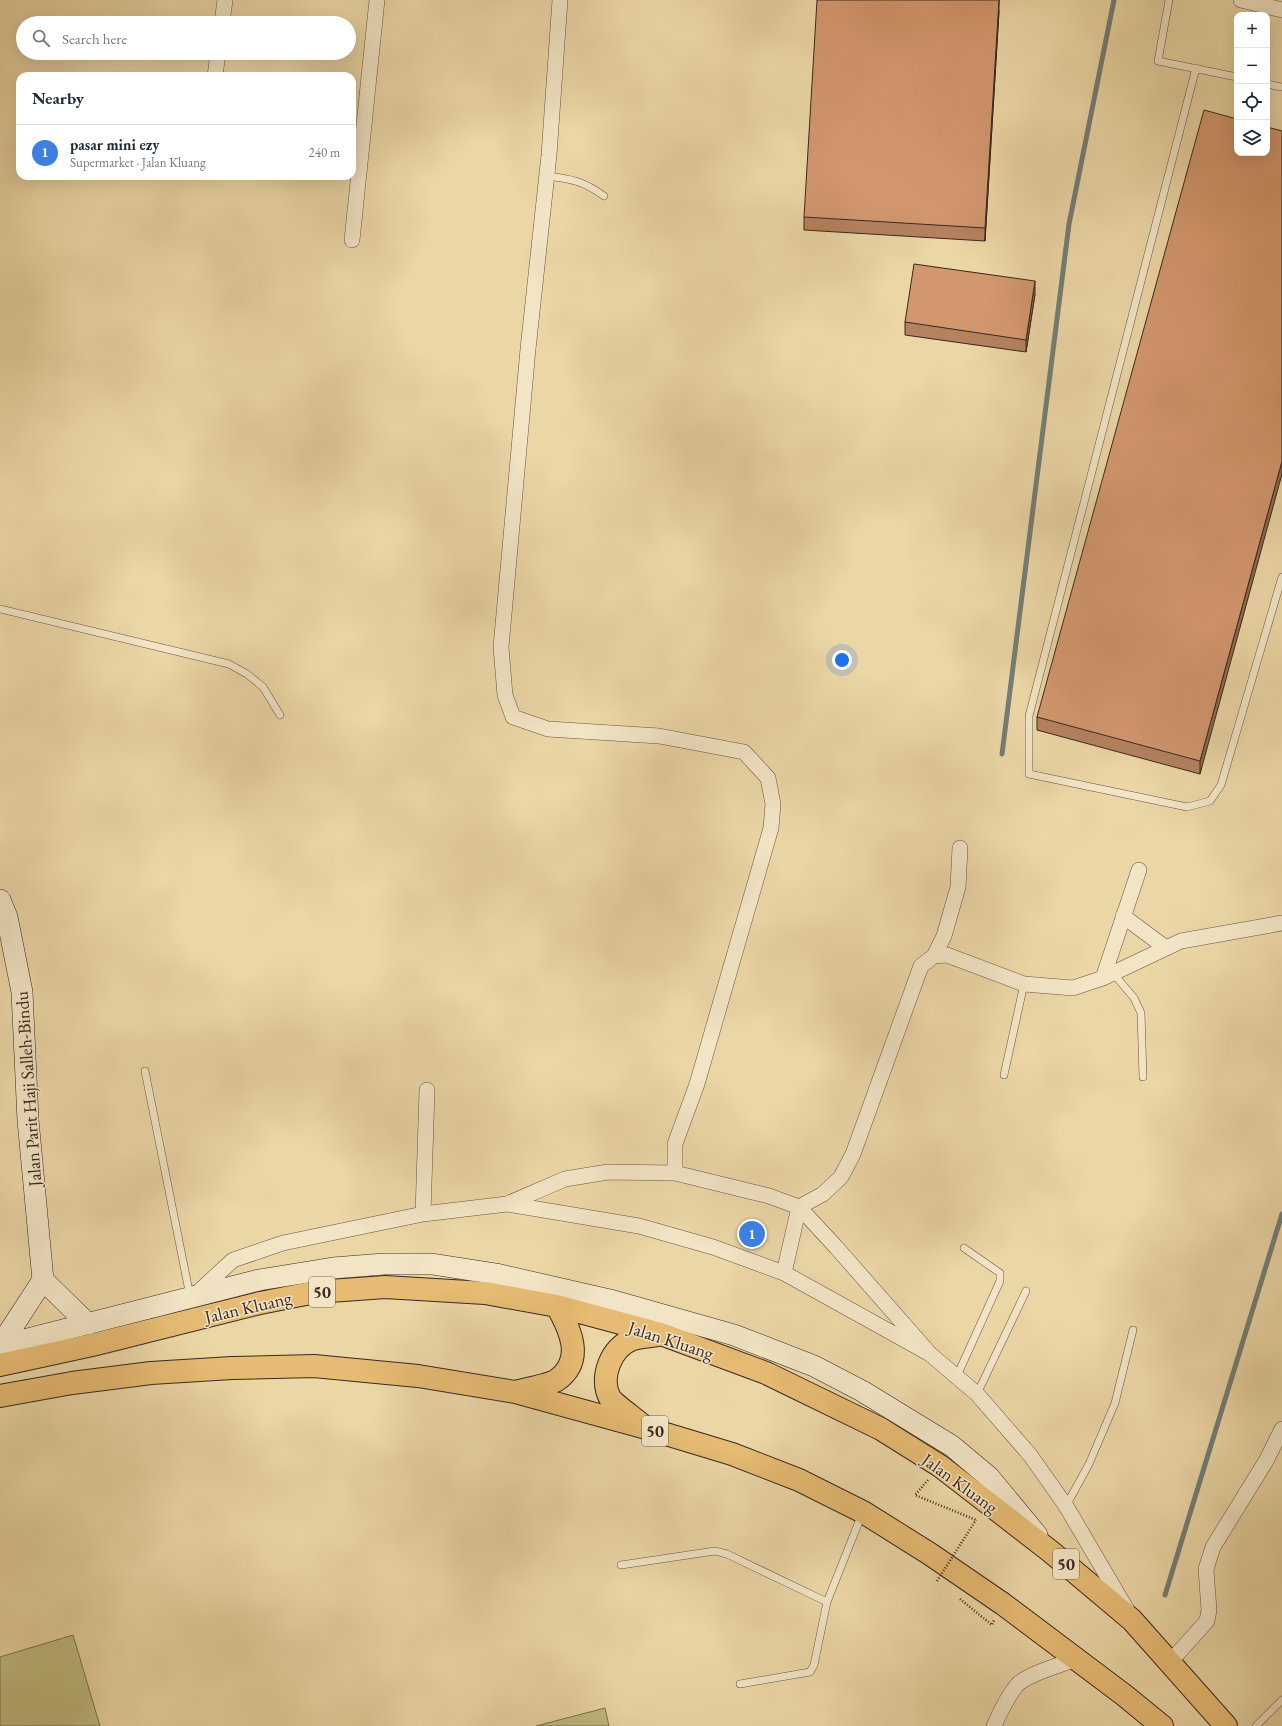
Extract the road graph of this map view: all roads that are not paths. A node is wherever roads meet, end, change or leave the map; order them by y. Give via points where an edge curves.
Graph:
1 (224, 0) edge
2 (377, 0) edge
3 (560, 0) edge
4 (1170, 0) edge
5 (1244, 0) edge
6 (1282, 10) edge
7 (223, 16) edge
8 (217, 60) edge
9 (1196, 68) junction
10 (216, 72) edge
11 (1234, 76) edge
12 (1270, 85) edge
13 (1282, 87) edge
14 (547, 176) junction
15 (604, 196) dead end
16 (352, 240) dead end
17 (1282, 577) edge
18 (0, 609) edge
19 (280, 715) dead end
20 (960, 848) dead end
21 (1139, 870) dead end
22 (0, 900) edge
23 (1123, 916) junction
24 (1282, 923) edge
25 (1166, 948) junction
26 (934, 956) junction
27 (1108, 976) junction
28 (1024, 984) junction
29 (145, 1071) dead end
30 (1004, 1075) dead end
31 (1143, 1077) dead end
32 (427, 1090) dead end
33 (675, 1173) junction
34 (507, 1204) junction
35 (799, 1207) junction
36 (423, 1214) junction
37 (964, 1248) dead end
38 (784, 1273) junction
39 (43, 1280) junction
40 (1026, 1291) dead end
41 (191, 1298) junction
42 (557, 1306) junction
43 (88, 1324) junction
44 (1133, 1330) dead end
45 (661, 1334) junction
46 (0, 1346) edge
47 (930, 1354) junction
48 (0, 1365) edge
49 (957, 1376) junction
50 (515, 1392) junction
51 (977, 1394) junction
52 (0, 1396) edge
53 (646, 1428) junction
54 (1282, 1429) edge
55 (1066, 1506) junction
56 (863, 1512) junction
57 (1050, 1551) junction
58 (621, 1564) dead end
59 (827, 1602) junction
60 (1132, 1620) junction
61 (1076, 1660) junction
62 (1170, 1662) junction
63 (740, 1684) dead end
64 (1282, 1700) edge
65 (994, 1726) edge
66 (1162, 1726) edge
67 (1226, 1726) edge
68 (1256, 1726) edge

1 - 7 street
2 - 16 street
3 - 14 street
4 - 9 lane via 1158,61
5 - 6 street
8 - 10 street
9 - 11 lane
9 - 17 lane via 1029,716 1029,774 1187,807 1210,801 1221,785
12 - 13 lane
14 - 15 lane via 575,180
14 - 33 street via 528,349 501,648 506,696 513,717 548,729 659,736 744,752 768,778 773,804 771,828 697,1084 675,1144
18 - 19 lane via 229,664 263,687
20 - 26 street via 958,887 944,936
21 - 23 street
22 - 39 main road, Jalan Parit Haji Salleh-Bindu via 7,917 22,992 28,1120
23 - 25 street
23 - 27 street
24 - 25 street via 1181,941
25 - 27 street
26 - 28 street via 947,955
26 - 35 street via 921,966 854,1154 841,1177 823,1194
27 - 28 street via 1073,988
27 - 31 lane via 1134,998 1141,1013
28 - 30 lane
29 - 41 lane
32 - 36 street
33 - 34 street via 608,1172 565,1179
33 - 35 street via 769,1196
34 - 36 street
34 - 38 street via 639,1226 714,1247
35 - 38 street
35 - 47 street
36 - 41 street via 283,1243 233,1260
37 - 49 lane via 1000,1273 1000,1281
38 - 47 street
39 - 43 main road
39 - 46 main road
40 - 51 lane
41 - 43 main road
41 - 57 main road via 259,1280 333,1268 432,1264 496,1274 614,1301 734,1335 820,1370 862,1391 952,1446 989,1477
42 - 45 highway, Jalan Kluang / 50
42 - 48 highway, Jalan Kluang / 50 via 485,1293 385,1287 316,1292
42 - 50 highway via 569,1328 574,1349 570,1368 556,1381
43 - 46 main road
44 - 55 lane via 1116,1403 1089,1464
45 - 53 highway via 632,1339 618,1349 608,1366 605,1381 611,1398
45 - 57 highway, Jalan Kluang / 50 via 766,1373 881,1430 940,1466
47 - 49 street
49 - 51 street
50 - 52 highway, 50 via 418,1376 314,1366 151,1373 72,1383
50 - 53 highway, 50
51 - 55 street via 1030,1456
53 - 56 highway, 50 via 732,1454 799,1480
54 - 62 street via 1266,1461 1213,1547 1206,1569 1209,1610 1207,1622
55 - 60 street
56 - 59 lane
56 - 61 highway, 50 via 996,1599
57 - 60 highway, Jalan Kluang / 50
58 - 59 lane via 715,1551 727,1554
59 - 63 lane via 814,1665 810,1672
60 - 62 highway, Jalan Kluang / 50
61 - 65 street via 1037,1673 1018,1684
61 - 66 highway, 50
62 - 67 highway, Jalan Kluang / 50
64 - 68 lane

